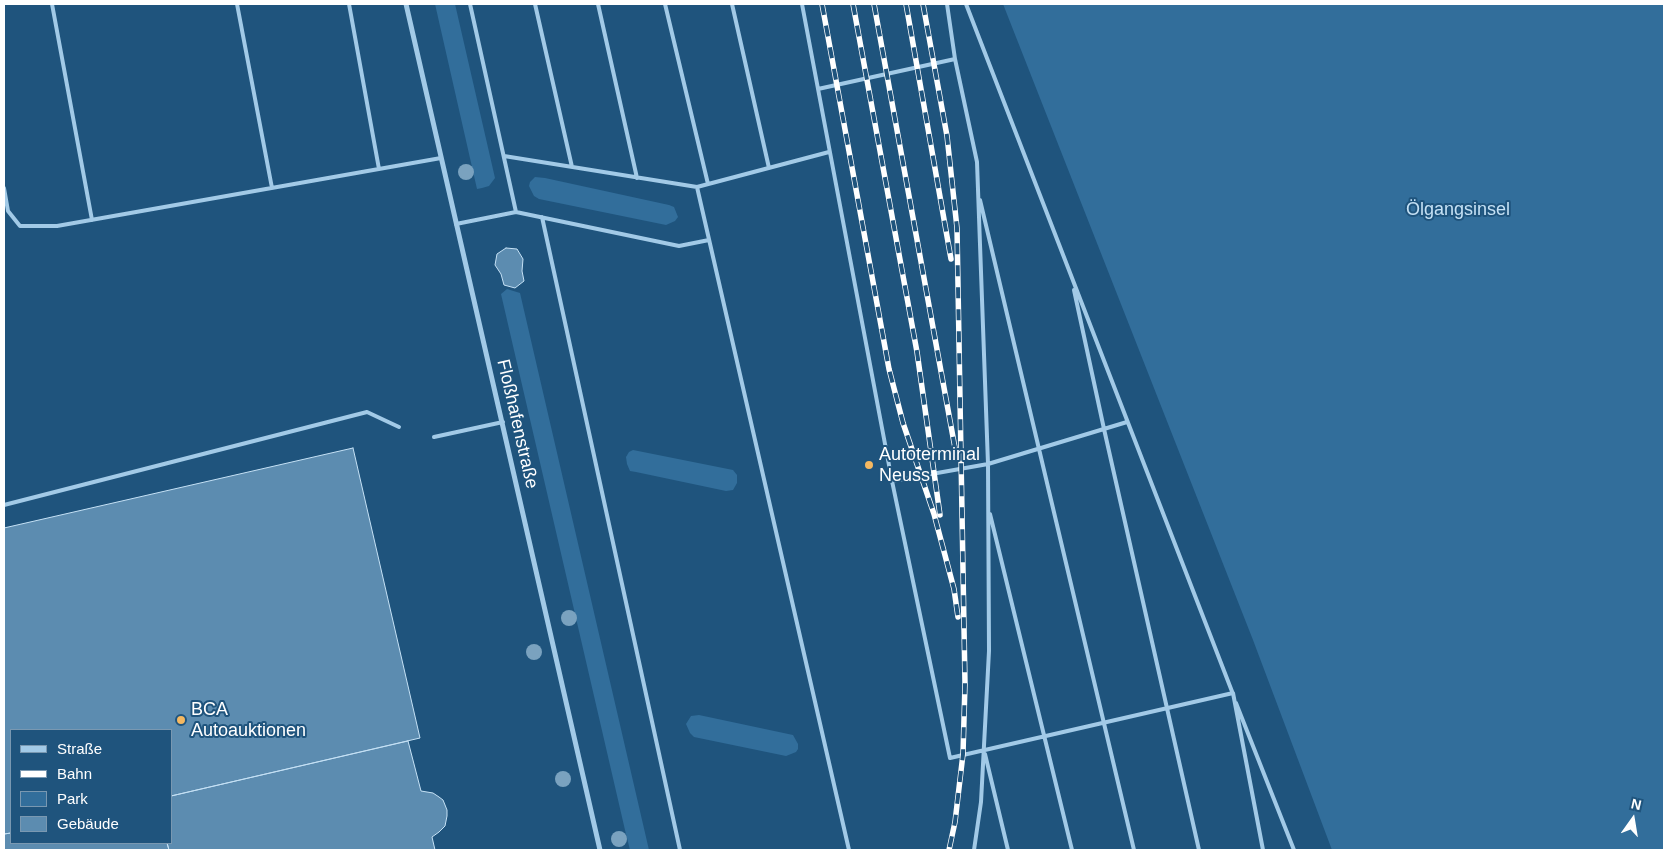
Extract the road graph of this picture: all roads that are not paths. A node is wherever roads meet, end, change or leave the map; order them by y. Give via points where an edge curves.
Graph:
1 (52, 4) edge
2 (238, 4) edge
3 (349, 4) edge
4 (406, 4) edge
5 (470, 4) edge
6 (535, 4) edge
7 (598, 4) edge
8 (665, 4) edge
9 (732, 4) edge
10 (802, 4) edge
11 (947, 4) edge
12 (966, 4) edge
13 (956, 60) junction
14 (818, 89) junction
15 (829, 152) junction
16 (504, 156) junction
17 (441, 158) junction
18 (572, 167) junction
19 (379, 168) junction
20 (769, 168) junction
21 (637, 178) junction
22 (708, 184) junction
23 (697, 187) junction
24 (4, 188) edge
25 (272, 188) junction
26 (978, 191) junction
27 (516, 212) junction
28 (542, 217) junction
29 (92, 220) junction
30 (456, 224) junction
31 (709, 240) junction
32 (1072, 278) junction
33 (503, 422) junction
34 (1128, 422) junction
35 (399, 428) dead end
36 (1104, 430) junction
37 (434, 437) dead end
38 (1038, 449) junction
39 (988, 464) junction
40 (892, 481) junction
41 (4, 505) edge
42 (988, 507) junction
43 (1233, 693) junction
44 (1166, 708) junction
45 (1104, 722) junction
46 (1044, 736) junction
47 (984, 749) junction
48 (600, 850) edge
49 (680, 850) edge
50 (849, 850) edge
51 (974, 850) edge
52 (1008, 850) edge
53 (1072, 850) edge
54 (1134, 850) edge
55 (1199, 850) edge
56 (1263, 850) edge
57 (1294, 850) edge

1 - 29 lane
2 - 25 lane
3 - 19 lane
4 - 17 street, Floßhafenstraße
5 - 16 lane
6 - 18 lane
7 - 21 lane
8 - 22 lane
9 - 20 lane
10 - 14 lane
11 - 13 lane
12 - 32 lane
13 - 14 lane
13 - 26 lane via 977,162
14 - 15 lane
15 - 20 lane
15 - 40 lane
16 - 18 lane
16 - 27 lane
17 - 19 lane
17 - 30 street, Floßhafenstraße
18 - 21 lane
19 - 25 lane
20 - 22 lane
21 - 23 lane
22 - 23 lane
23 - 31 lane
24 - 29 lane via 8,212 20,226 57,226
25 - 29 lane
26 - 38 lane
26 - 39 lane
27 - 28 lane
27 - 30 lane
28 - 31 lane via 679,246
28 - 49 lane
30 - 33 street, Floßhafenstraße
31 - 50 lane
32 - 34 lane
32 - 36 lane
33 - 37 lane
33 - 48 street, Floßhafenstraße
34 - 36 lane
34 - 43 lane
35 - 41 lane via 367,412
36 - 38 lane
36 - 44 lane
38 - 39 lane
38 - 45 lane
39 - 40 lane
39 - 42 lane
40 - 47 lane via 950,758
42 - 46 lane
42 - 47 lane via 989,651
43 - 44 lane
43 - 56 lane
43 - 57 lane
44 - 45 lane
44 - 55 lane
45 - 46 lane
45 - 54 lane
46 - 47 lane
46 - 53 lane
47 - 51 lane
47 - 52 lane

